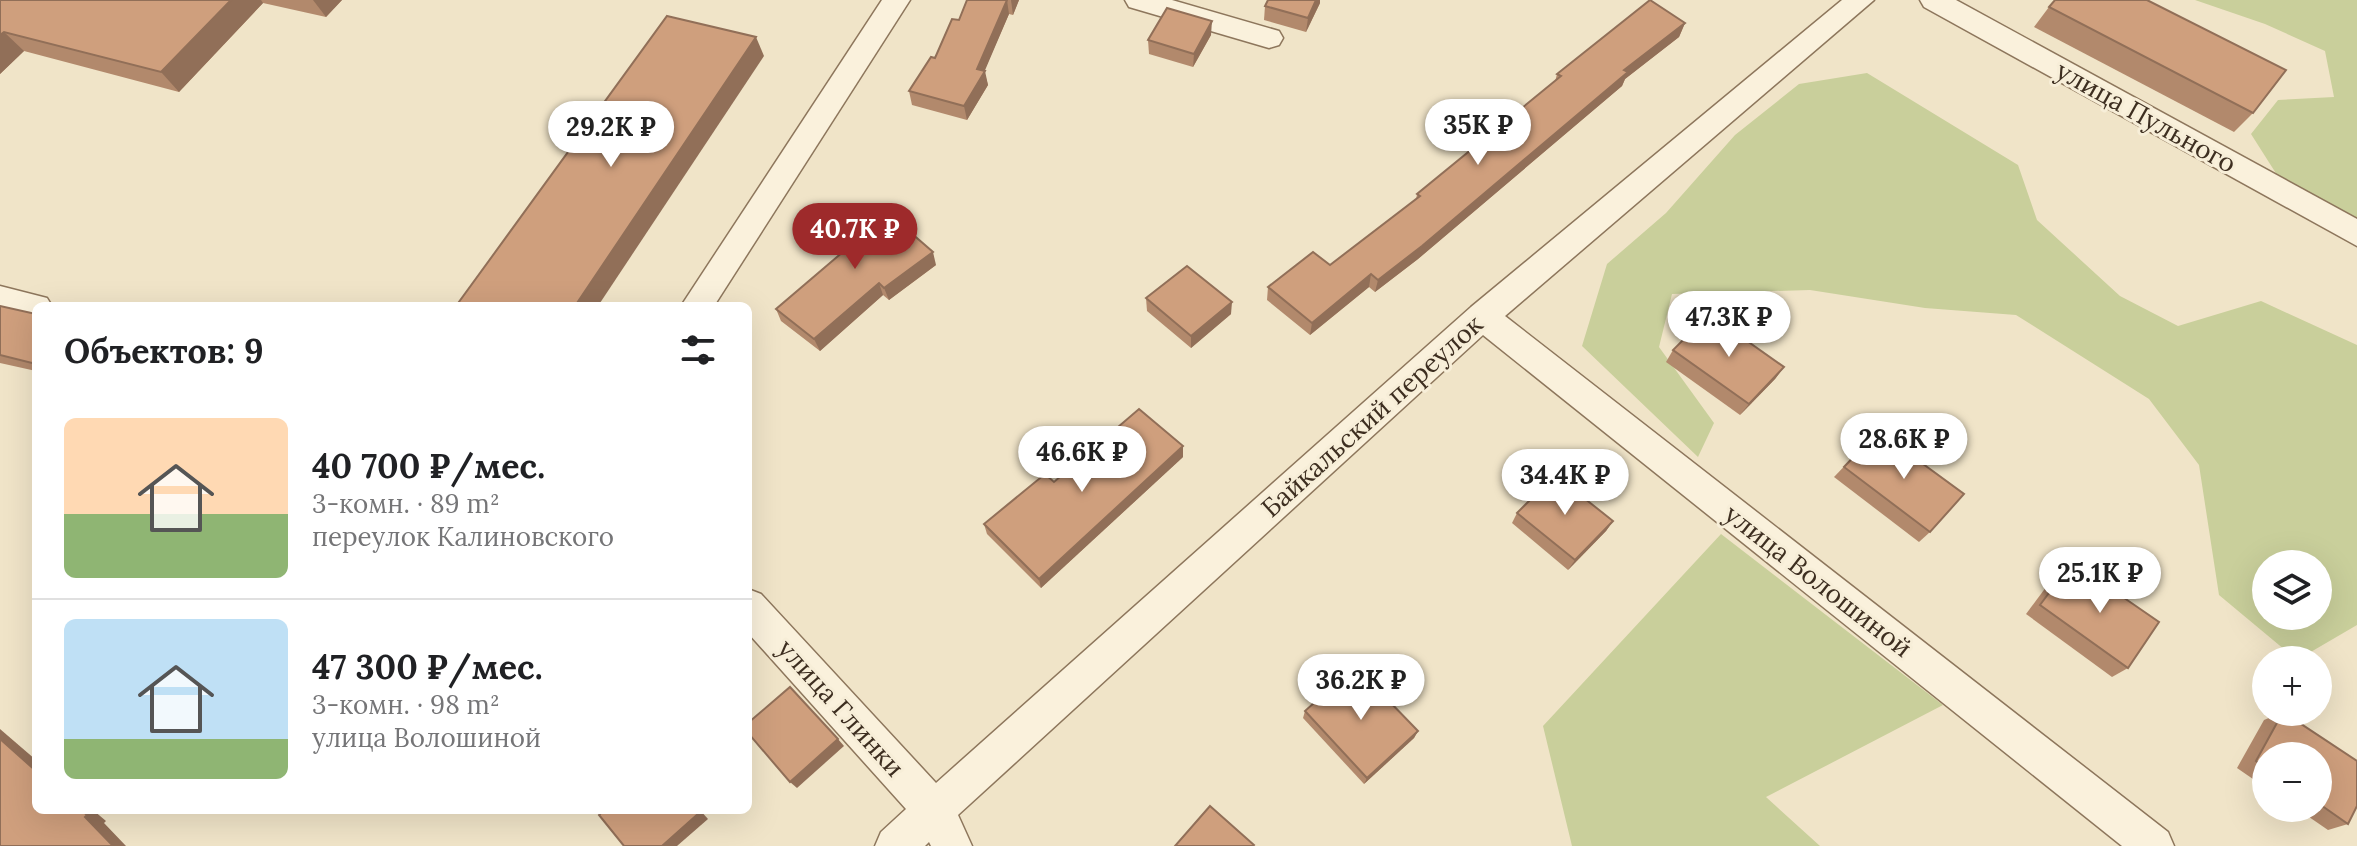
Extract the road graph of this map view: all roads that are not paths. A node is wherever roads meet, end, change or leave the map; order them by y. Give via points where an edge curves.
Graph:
1 (896, 0) edge
2 (1139, 0) edge
3 (1860, 0) edge
4 (1934, 0) edge
5 (1269, 38) dead end
6 (2357, 234) edge
7 (0, 299) edge
8 (700, 302) edge
9 (32, 306) edge
10 (1482, 316) junction
11 (752, 610) edge
12 (935, 811) junction
13 (895, 846) edge
14 (952, 846) edge
15 (2154, 846) edge

1 - 8 street
2 - 5 street
3 - 10 street, Байкальский переулок
4 - 6 street, улица Пульного
7 - 9 street
10 - 12 street, Байкальский переулок
10 - 15 street, улица Волошиной
11 - 12 street, улица Глинки
12 - 13 street, Байкальский переулок
12 - 14 street, улица Глинки

